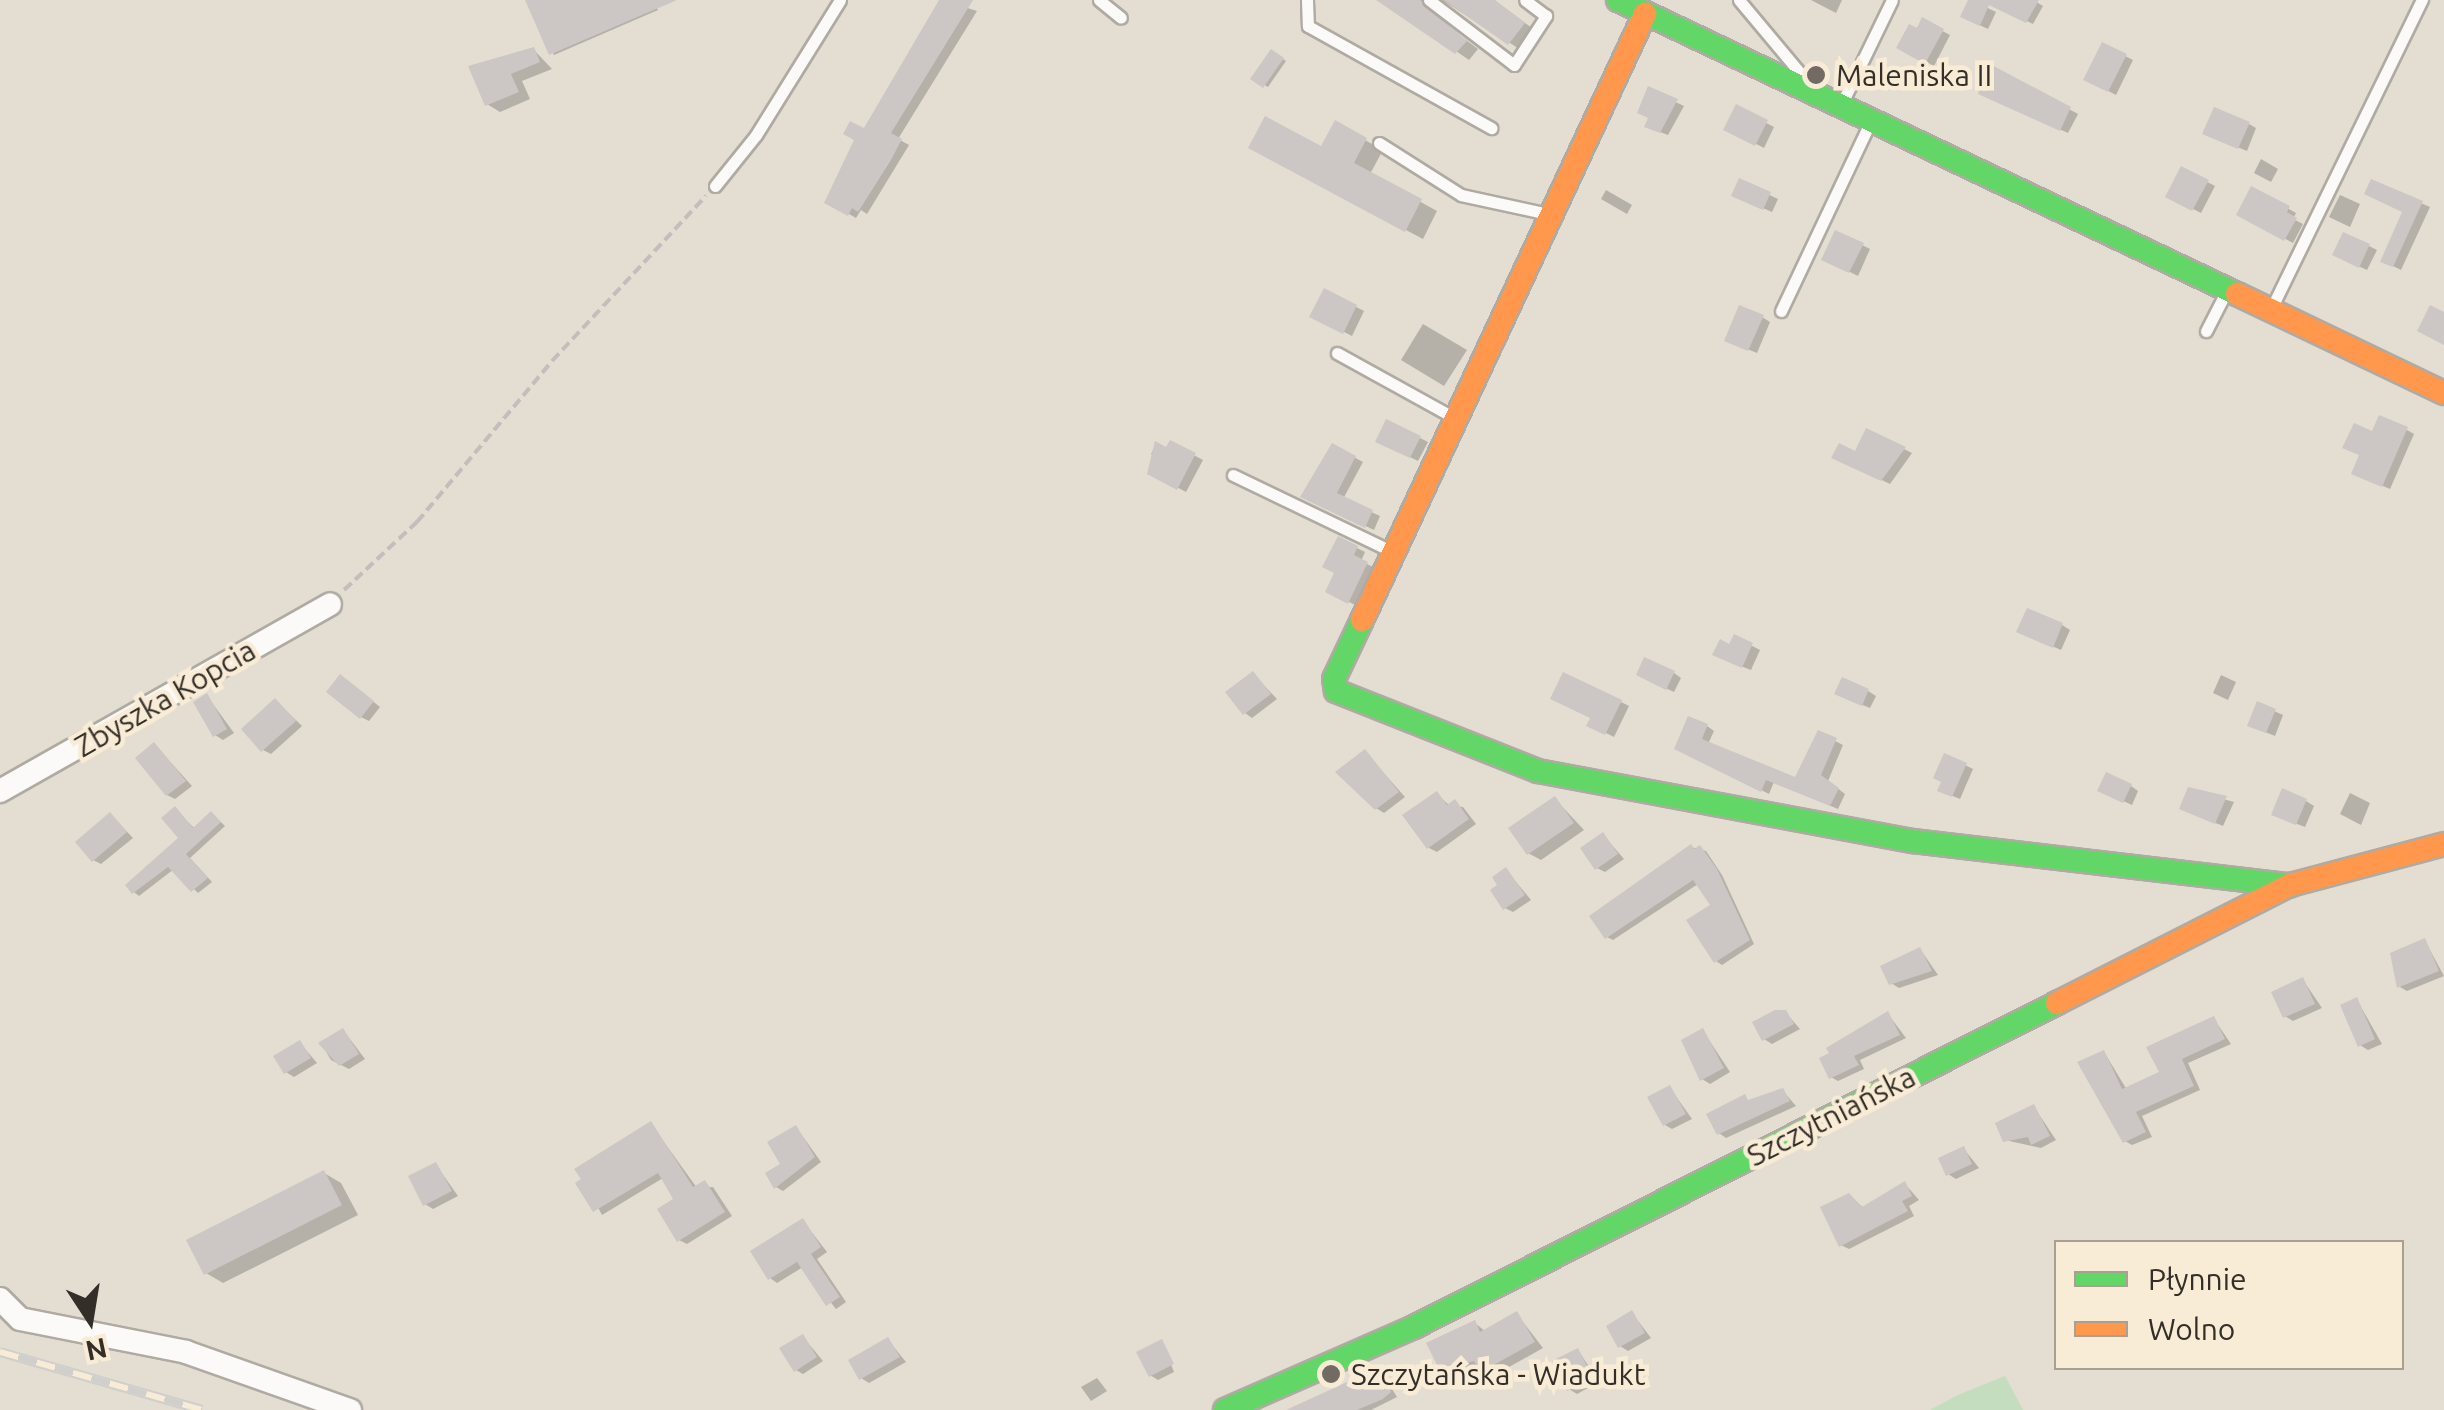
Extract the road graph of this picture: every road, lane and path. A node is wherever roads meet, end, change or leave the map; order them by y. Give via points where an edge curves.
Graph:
1 (840, 0) edge
2 (1098, 0) edge
3 (1307, 0) edge
4 (1429, 0) edge
5 (1525, 0) edge
6 (1618, 0) edge
7 (1738, 0) edge
8 (1892, 0) edge
9 (2422, 0) edge
10 (1645, 14) junction
11 (1121, 18) dead end
12 (1830, 102) junction
13 (1871, 122) junction
14 (1490, 128) dead end
15 (1379, 142) dead end
16 (715, 186) joint
17 (1553, 215) junction
18 (2227, 290) junction
19 (1781, 311) dead end
20 (2270, 311) junction
21 (2206, 331) dead end
22 (1337, 353) dead end
23 (2444, 393) edge
24 (1456, 419) junction
25 (1233, 475) dead end
26 (1394, 552) junction
27 (330, 604) joint
28 (0, 792) edge
29 (2444, 844) edge
30 (2290, 884) junction
31 (0, 1299) edge
32 (350, 1410) edge
33 (1225, 1410) edge

1 - 16 lane via 756,135
2 - 11 lane
3 - 14 lane via 1308,26
4 - 5 lane via 1514,66 1546,16
6 - 10 street
7 - 12 lane
8 - 12 lane
9 - 20 lane
10 - 12 street
10 - 17 street
12 - 13 street
13 - 18 street
13 - 19 lane
15 - 17 lane via 1461,195
16 - 27 path via 552,361 416,522
17 - 24 street
18 - 20 street
18 - 21 lane
20 - 23 street
22 - 24 lane
24 - 26 street
25 - 26 lane
26 - 30 street via 1334,679 1336,691 1538,771 1913,840
27 - 28 street, Zbyszka Kopcia
29 - 30 street, Szczytniańska
30 - 33 street, Szczytniańska via 1414,1327
31 - 32 street via 20,1319 186,1352

